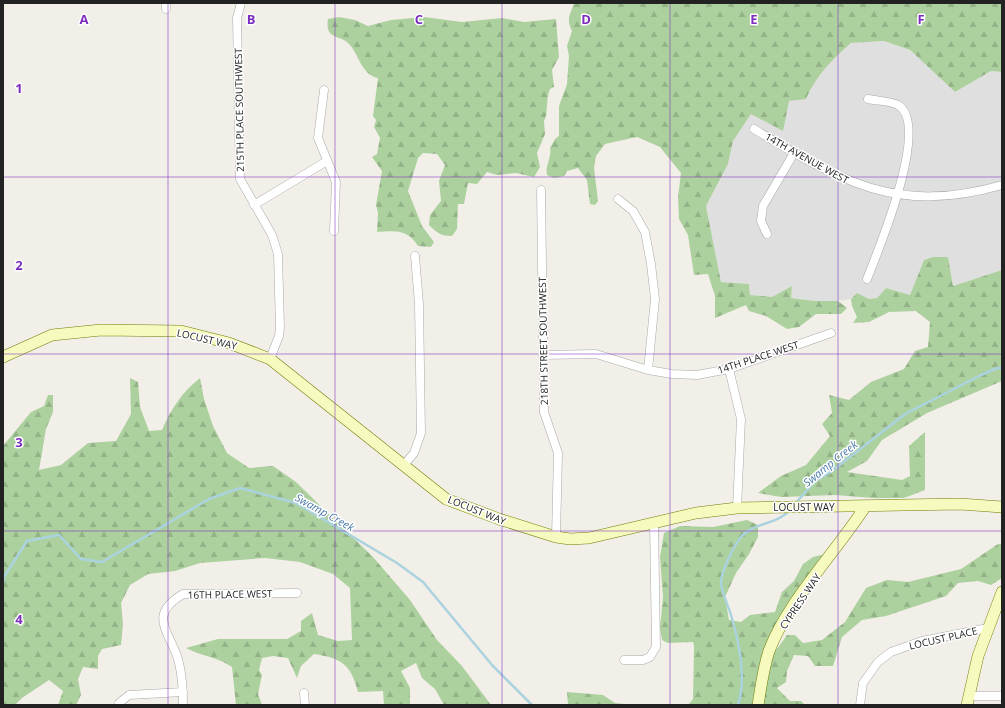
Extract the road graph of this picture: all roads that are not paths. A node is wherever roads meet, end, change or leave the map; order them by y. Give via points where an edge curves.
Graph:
1 (241, 3) edge
2 (324, 90) dead end
3 (868, 99) dead end
4 (754, 129) dead end
5 (794, 153) junction
6 (327, 161) junction
7 (1002, 185) edge
8 (541, 190) dead end
9 (898, 194) junction
10 (618, 199) dead end
11 (254, 205) junction
12 (334, 231) dead end
13 (767, 234) dead end
14 (415, 256) dead end
15 (867, 279) dead end
16 (830, 333) dead end
17 (543, 355) junction
18 (3, 357) edge
19 (270, 359) junction
20 (729, 369) junction
21 (648, 370) junction
22 (404, 465) junction
23 (865, 507) junction
24 (1002, 507) edge
25 (738, 508) junction
26 (654, 522) junction
27 (556, 537) junction
28 (1002, 592) edge
29 (297, 593) dead end
30 (988, 628) junction
31 (624, 660) dead end
32 (183, 692) junction
33 (304, 693) dead end
34 (1002, 696) edge
35 (968, 701) edge
36 (119, 703) dead end
37 (183, 705) edge
38 (305, 705) edge
39 (758, 705) edge
40 (860, 705) edge

1 - 11 street, 215TH PLACE SOUTHWEST via 237,18 240,179
2 - 6 street via 318,138
3 - 9 street via 898,105 906,114 909,127 908,147
4 - 5 street, 14TH AVENUE WEST
5 - 9 street, 14TH AVENUE WEST via 852,183
5 - 13 street via 762,206 761,221
6 - 11 street
6 - 12 street via 336,182
7 - 9 street, 14TH AVENUE WEST via 956,196 914,197
8 - 17 street, 218TH STREET SOUTHWEST
9 - 15 street
10 - 21 street via 633,211 645,232 651,264 655,299
11 - 19 street, 215TH PLACE SOUTHWEST via 272,235 278,254 280,328
14 - 22 street via 419,304 421,433 414,453
16 - 20 street, 14TH PLACE WEST
17 - 21 street, 14TH PLACE WEST via 596,354
17 - 27 street, 218TH STREET SOUTHWEST via 544,412 558,453
18 - 19 main road, LOCUST WAY via 52,335 101,330 181,331 229,342
19 - 22 main road, LOCUST WAY
20 - 21 street, 14TH PLACE WEST via 697,375
20 - 25 street via 741,419
22 - 27 main road, LOCUST WAY via 446,498 499,519
23 - 24 main road, LOCUST WAY via 960,504
23 - 25 main road, LOCUST WAY
23 - 39 main road, CYPRESS WAY via 804,592 776,638 766,660
25 - 26 main road, LOCUST WAY
26 - 27 main road, LOCUST WAY via 589,538
26 - 31 street via 656,647 650,657 643,660
28 - 30 main road
29 - 32 street, 16TH PLACE WEST via 184,594 168,606 164,617 164,630 177,657
30 - 35 main road via 972,677
30 - 40 street, LOCUST PLACE via 922,641 891,652 878,662 863,683
32 - 36 street via 129,696
32 - 37 street
33 - 38 street
34 - 35 street

